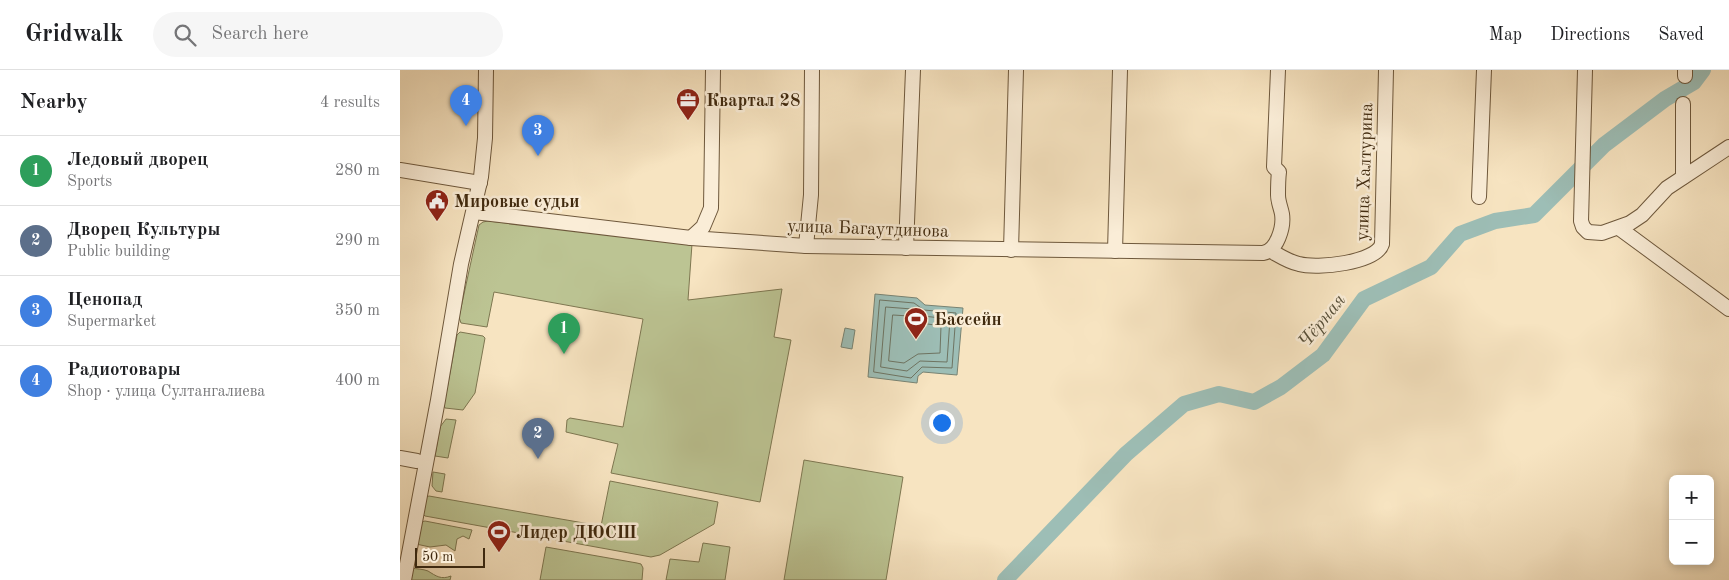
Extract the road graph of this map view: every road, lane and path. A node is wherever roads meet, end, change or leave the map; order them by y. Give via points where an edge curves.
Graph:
1 (486, 70) edge
2 (713, 70) edge
3 (812, 70) edge
4 (913, 70) edge
5 (1016, 70) edge
6 (1120, 70) edge
7 (1278, 70) edge
8 (1386, 70) edge
9 (1484, 70) edge
10 (1585, 70) edge
11 (1683, 104) dead end
12 (1729, 147) edge
13 (400, 170) edge
14 (1682, 177) junction
15 (480, 183) junction
16 (1479, 197) dead end
17 (474, 212) junction
18 (1619, 228) junction
19 (691, 238) junction
20 (806, 246) junction
21 (906, 248) junction
22 (1011, 250) junction
23 (1115, 252) junction
24 (1267, 252) junction
25 (1729, 309) edge
26 (400, 458) edge
27 (416, 461) dead end
28 (404, 580) edge

1 - 15 street via 485,138
2 - 19 street via 711,208 703,227
3 - 20 street via 811,195
4 - 21 street
5 - 22 street
6 - 23 street
7 - 24 street via 1274,166 1278,172 1282,218 1278,239
8 - 24 street, улица Халтурина via 1382,244 1379,250 1321,266 1297,264
9 - 16 street
10 - 18 street via 1582,224 1588,232 1602,233
11 - 14 street
12 - 14 street
13 - 15 street
14 - 18 street via 1663,191 1638,218
15 - 17 street
17 - 19 street, улица Багаутдинова
17 - 28 street via 461,264
18 - 25 street
19 - 20 street, улица Багаутдинова
20 - 21 street, улица Багаутдинова
21 - 22 street, улица Багаутдинова
22 - 23 street, улица Багаутдинова
23 - 24 street, улица Багаутдинова
26 - 27 street

